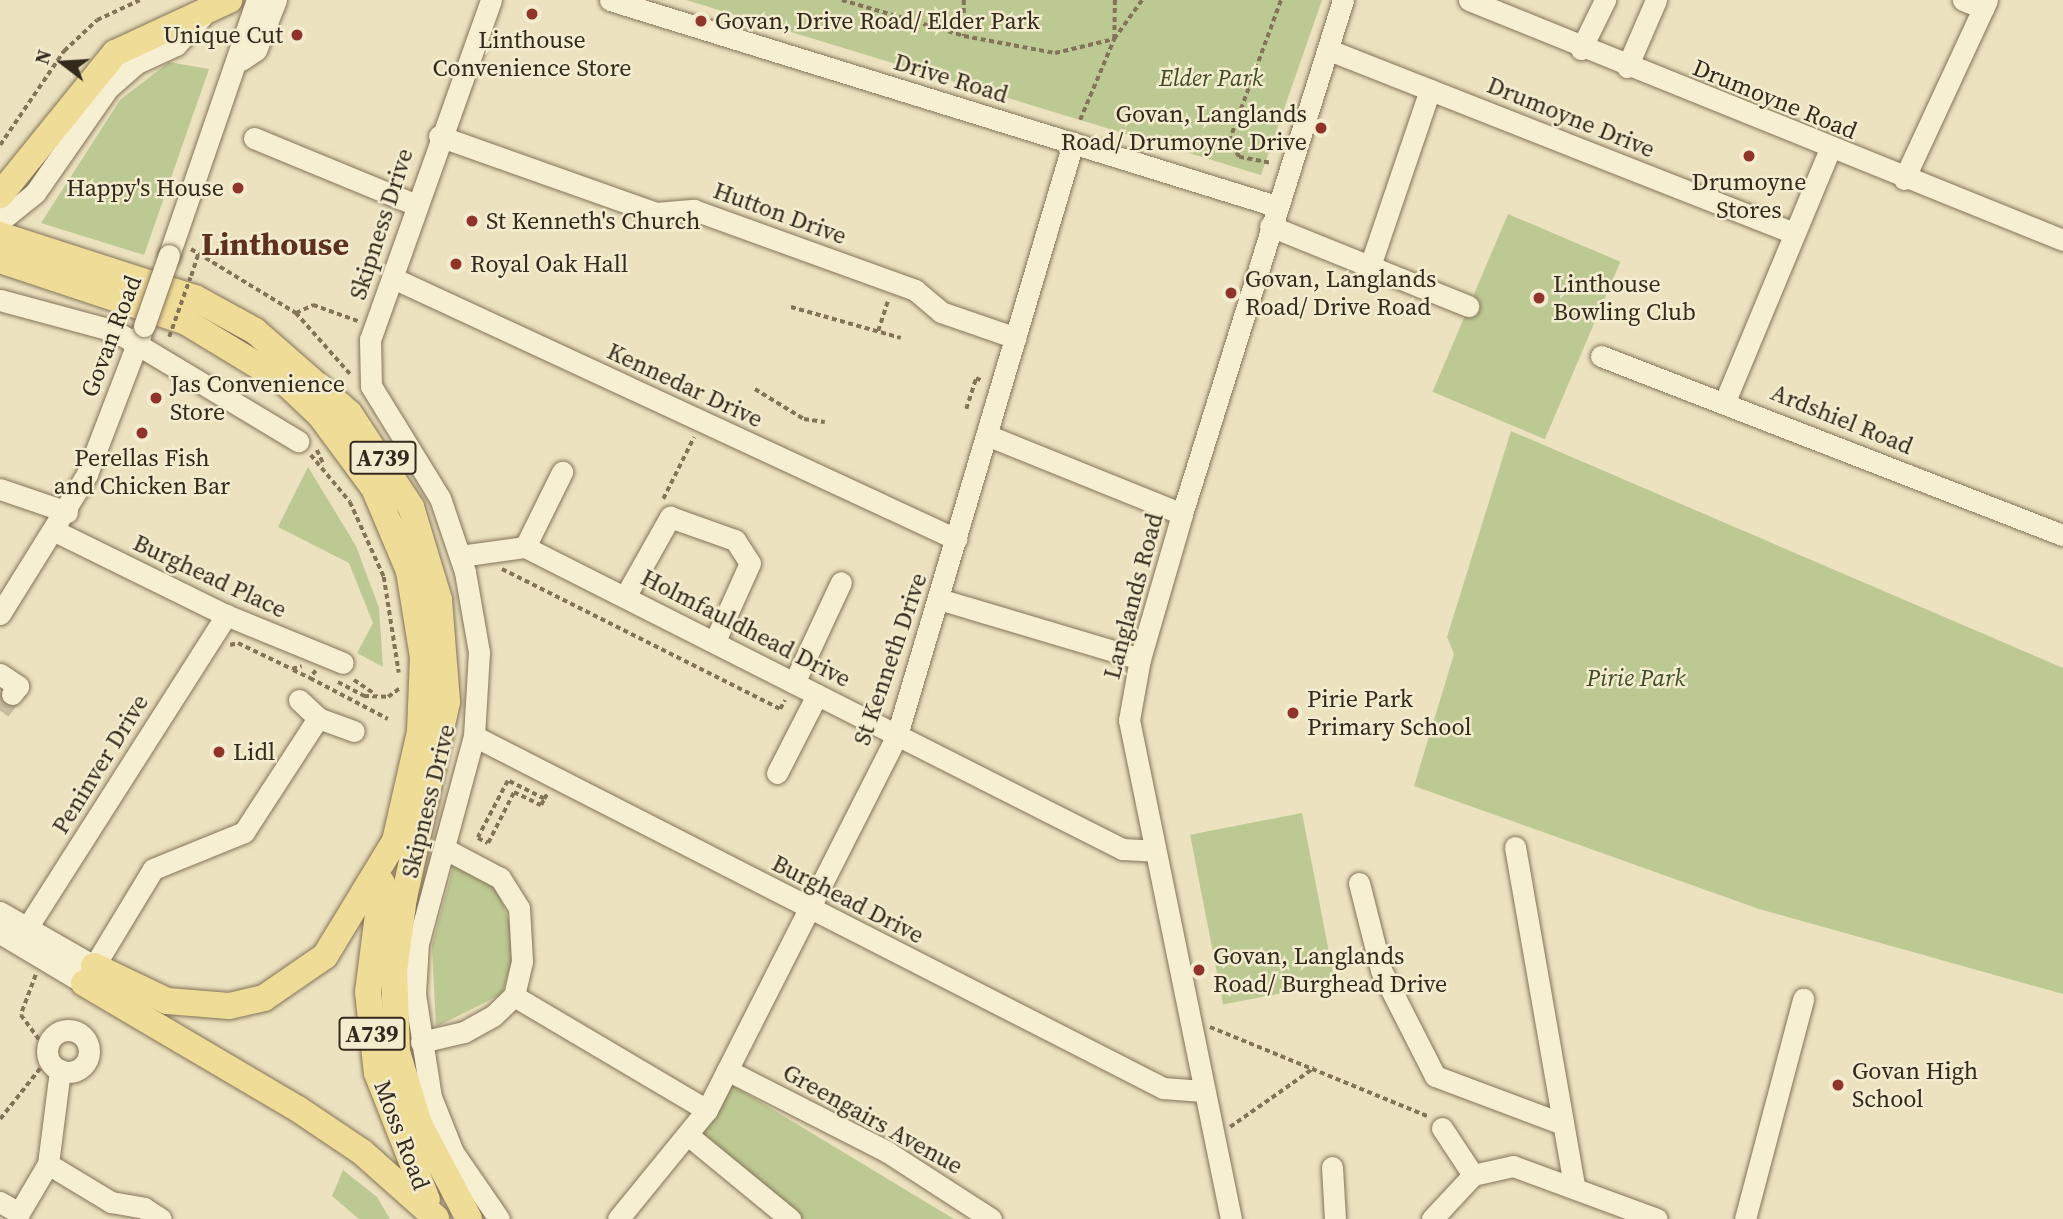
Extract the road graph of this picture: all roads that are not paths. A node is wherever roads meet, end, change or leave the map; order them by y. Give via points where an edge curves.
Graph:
1 (257, 0) edge
2 (276, 0) edge
3 (491, 0) edge
4 (610, 0) edge
5 (1343, 0) edge
6 (1469, 0) edge
7 (1605, 0) edge
8 (1656, 0) edge
9 (1963, 0) edge
10 (1985, 4) edge
11 (218, 5) edge
12 (1581, 49) junction
13 (1329, 50) junction
14 (241, 60) junction
15 (1627, 67) junction
16 (1430, 90) junction
17 (439, 136) junction
18 (254, 138) dead end
19 (1073, 143) junction
20 (1829, 151) junction
21 (1904, 179) junction
22 (0, 195) edge
23 (414, 204) junction
24 (1276, 205) junction
25 (0, 221) edge
26 (1270, 226) junction
27 (1793, 233) junction
28 (0, 235) edge
29 (2063, 240) edge
30 (0, 260) edge
31 (1370, 267) junction
32 (393, 278) junction
33 (0, 300) edge
34 (1468, 306) dead end
35 (141, 335) junction
36 (1016, 338) junction
37 (1601, 356) dead end
38 (1725, 401) junction
39 (989, 436) junction
40 (298, 441) road end
41 (562, 472) dead end
42 (0, 489) edge
43 (67, 512) junction
44 (1182, 514) junction
45 (57, 532) junction
46 (2063, 535) edge
47 (957, 539) junction
48 (525, 547) junction
49 (460, 556) junction
50 (841, 582) dead end
51 (626, 595) junction
52 (939, 599) junction
53 (0, 614) edge
54 (226, 615) junction
55 (715, 641) junction
56 (1140, 659) junction
57 (335, 667) road end
58 (0, 674) edge
59 (794, 683) junction
60 (12, 694) dead end
61 (817, 695) junction
62 (299, 700) dead end
63 (318, 718) junction
64 (354, 732) dead end
65 (897, 735) junction
66 (474, 736) junction
67 (777, 773) dead end
68 (395, 841) junction
69 (1515, 847) dead end
70 (445, 849) junction
71 (1155, 852) junction
72 (1359, 883) dead end
73 (809, 909) junction
74 (0, 912) edge
75 (15, 934) edge
76 (89, 974) junction
77 (514, 996) junction
78 (1803, 999) dead end
79 (421, 1042) junction
80 (52, 1060) road end
81 (727, 1070) junction
82 (1203, 1091) junction
83 (707, 1110) junction
84 (1563, 1124) junction
85 (1442, 1128) road end
86 (689, 1136) junction
87 (48, 1164) junction
88 (1332, 1167) dead end
89 (1473, 1175) junction
90 (1574, 1184) junction
91 (0, 1202) edge
92 (23, 1216) edge
93 (437, 1218) edge
94 (160, 1219) edge
95 (468, 1219) edge
96 (499, 1219) edge
97 (618, 1219) edge
98 (790, 1219) edge
99 (991, 1219) edge
100 (1231, 1219) edge
101 (1335, 1219) edge
102 (1432, 1219) edge
103 (1657, 1219) edge
104 (1745, 1219) edge

1 - 14 street, Govan Road
2 - 14 street, Govan Road via 256,50
3 - 17 street, Skipness Drive
4 - 19 street, Drive Road
5 - 13 street, Langlands Road
6 - 12 street, Drumoyne Road
7 - 12 street
8 - 15 street
9 - 10 street
10 - 21 street
11 - 22 main road via 115,53
11 - 25 street via 176,45 137,63 108,88 35,193
12 - 15 street, Drumoyne Road
13 - 16 street, Drumoyne Drive
13 - 24 street, Langlands Road
14 - 35 street, Govan Road, bridge
15 - 20 street, Drumoyne Road
16 - 27 street, Drumoyne Drive
16 - 31 street
17 - 23 street, Skipness Drive
17 - 36 street, Hutton Drive via 656,213 694,210 893,282 923,294 940,312
18 - 23 street
19 - 24 street, Drive Road
19 - 36 street, St Kenneth Drive
20 - 21 street, Drumoyne Road
20 - 27 street
21 - 29 street, Drumoyne Road
23 - 32 street, Skipness Drive
24 - 26 street, Langlands Road
26 - 31 street
26 - 44 street, Langlands Road
27 - 38 street
28 - 95 main road, Moss Road / A739 via 132,275 224,312 321,383 393,474 411,507 439,600 447,702 404,897 394,971 397,1052 419,1124
30 - 68 main road, A739 via 126,297 219,338 285,382 352,453 374,488 409,571 423,657 420,732
31 - 34 street
32 - 47 street, Kennedar Drive
32 - 49 street, Skipness Drive via 374,327 371,386 440,498
33 - 35 street
35 - 40 street
35 - 43 street, Govan Road
36 - 39 street, St Kenneth Drive
37 - 38 street, Ardshiel Road
38 - 46 street, Ardshiel Road
39 - 44 street
39 - 47 street, St Kenneth Drive
41 - 48 street
42 - 43 street
43 - 45 street, Govan Road
44 - 56 street, Langlands Road
45 - 53 street, Govan Road
45 - 54 street, Burghead Place
47 - 52 street, St Kenneth Drive
48 - 49 street
48 - 51 street, Holmfauldhead Drive
49 - 66 street, Skipness Drive via 479,652
50 - 59 street
51 - 55 street, Holmfauldhead Drive
51 - 55 street via 670,517 690,519 746,549 750,563
52 - 56 street
52 - 65 street, St Kenneth Drive
54 - 57 street, Burghead Place
54 - 75 street, Peninver Drive
55 - 59 street, Holmfauldhead Drive
56 - 71 street, Langlands Road via 1129,720
58 - 60 street via 18,686
59 - 61 street, Holmfauldhead Drive
61 - 65 street, Holmfauldhead Drive
61 - 67 street
62 - 63 street
63 - 64 street
63 - 76 street via 244,832 153,869
65 - 71 street, Holmfauldhead Drive via 1122,849
65 - 73 street, St Kenneth Drive
66 - 70 street, Skipness Drive
66 - 73 street, Burghead Drive
68 - 76 main road via 325,956 264,998 229,1006 182,1004
68 - 93 main road, Moss Road / A739 via 370,952 372,1035 387,1112
69 - 84 street
70 - 77 street via 500,878 519,908 524,929
70 - 79 street, Skipness Drive via 418,943
71 - 82 street, Langlands Road
72 - 84 street via 1381,970 1435,1076
73 - 81 street, St Kenneth Drive
73 - 82 street, Burghead Drive via 1163,1088
74 - 75 street
75 - 76 street
75 - 76 street via 44,957
76 - 93 main road via 362,1152
77 - 79 street via 464,1032
77 - 83 street
78 - 104 street
79 - 96 street, Skipness Drive via 431,1097 453,1152
80 - 87 street
81 - 83 street, St Kenneth Drive
81 - 99 street, Greengairs Avenue via 886,1151
82 - 100 street, Langlands Road
83 - 86 street, St Kenneth Drive
84 - 90 street
85 - 89 street
86 - 97 street, St Kenneth Drive
86 - 98 street
87 - 92 street
87 - 94 street via 111,1202 144,1208
88 - 101 street
89 - 90 street via 1513,1166
89 - 102 street
90 - 103 street
91 - 92 street

